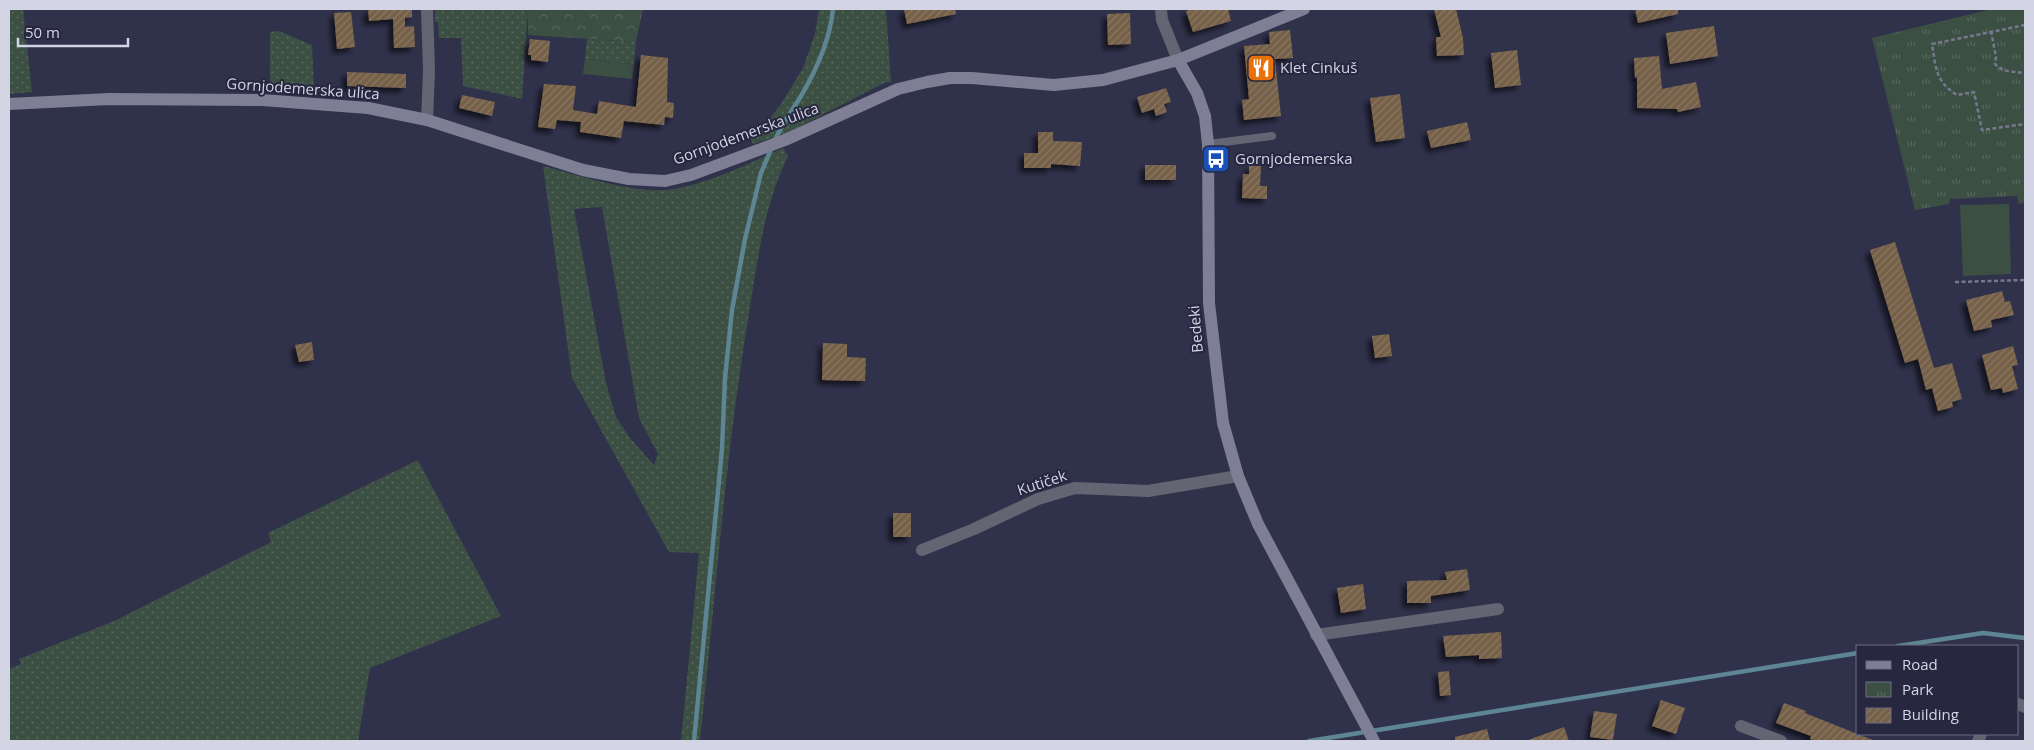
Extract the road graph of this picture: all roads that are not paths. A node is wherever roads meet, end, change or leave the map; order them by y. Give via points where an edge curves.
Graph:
1 (426, 9) edge
2 (1161, 9) edge
3 (1304, 9) edge
4 (1178, 60) junction
5 (9, 104) edge
6 (427, 120) junction
7 (1272, 136) dead end
8 (1208, 144) junction
9 (1238, 476) junction
10 (922, 550) dead end
11 (1498, 609) dead end
12 (1316, 635) junction
13 (1741, 726) dead end
14 (1373, 740) edge
15 (1781, 741) edge

1 - 6 street
2 - 4 street, Bedeki via 1162,20
3 - 4 street, Gornjodemerska ulica
4 - 6 street, Gornjodemerska ulica via 1081,84 972,78 927,82 898,90 785,140 691,175 665,181 583,170
4 - 8 street, Bedeki via 1201,103
5 - 6 street, Gornjodemerska ulica via 109,99 262,100 368,108
7 - 8 lane
8 - 9 street, Bedeki via 1209,303 1224,423
9 - 10 street, Kutiček via 1148,491 1075,488 1038,499
9 - 12 street, Bedeki via 1258,524
11 - 12 street
12 - 14 street, Bedeki
13 - 15 street

